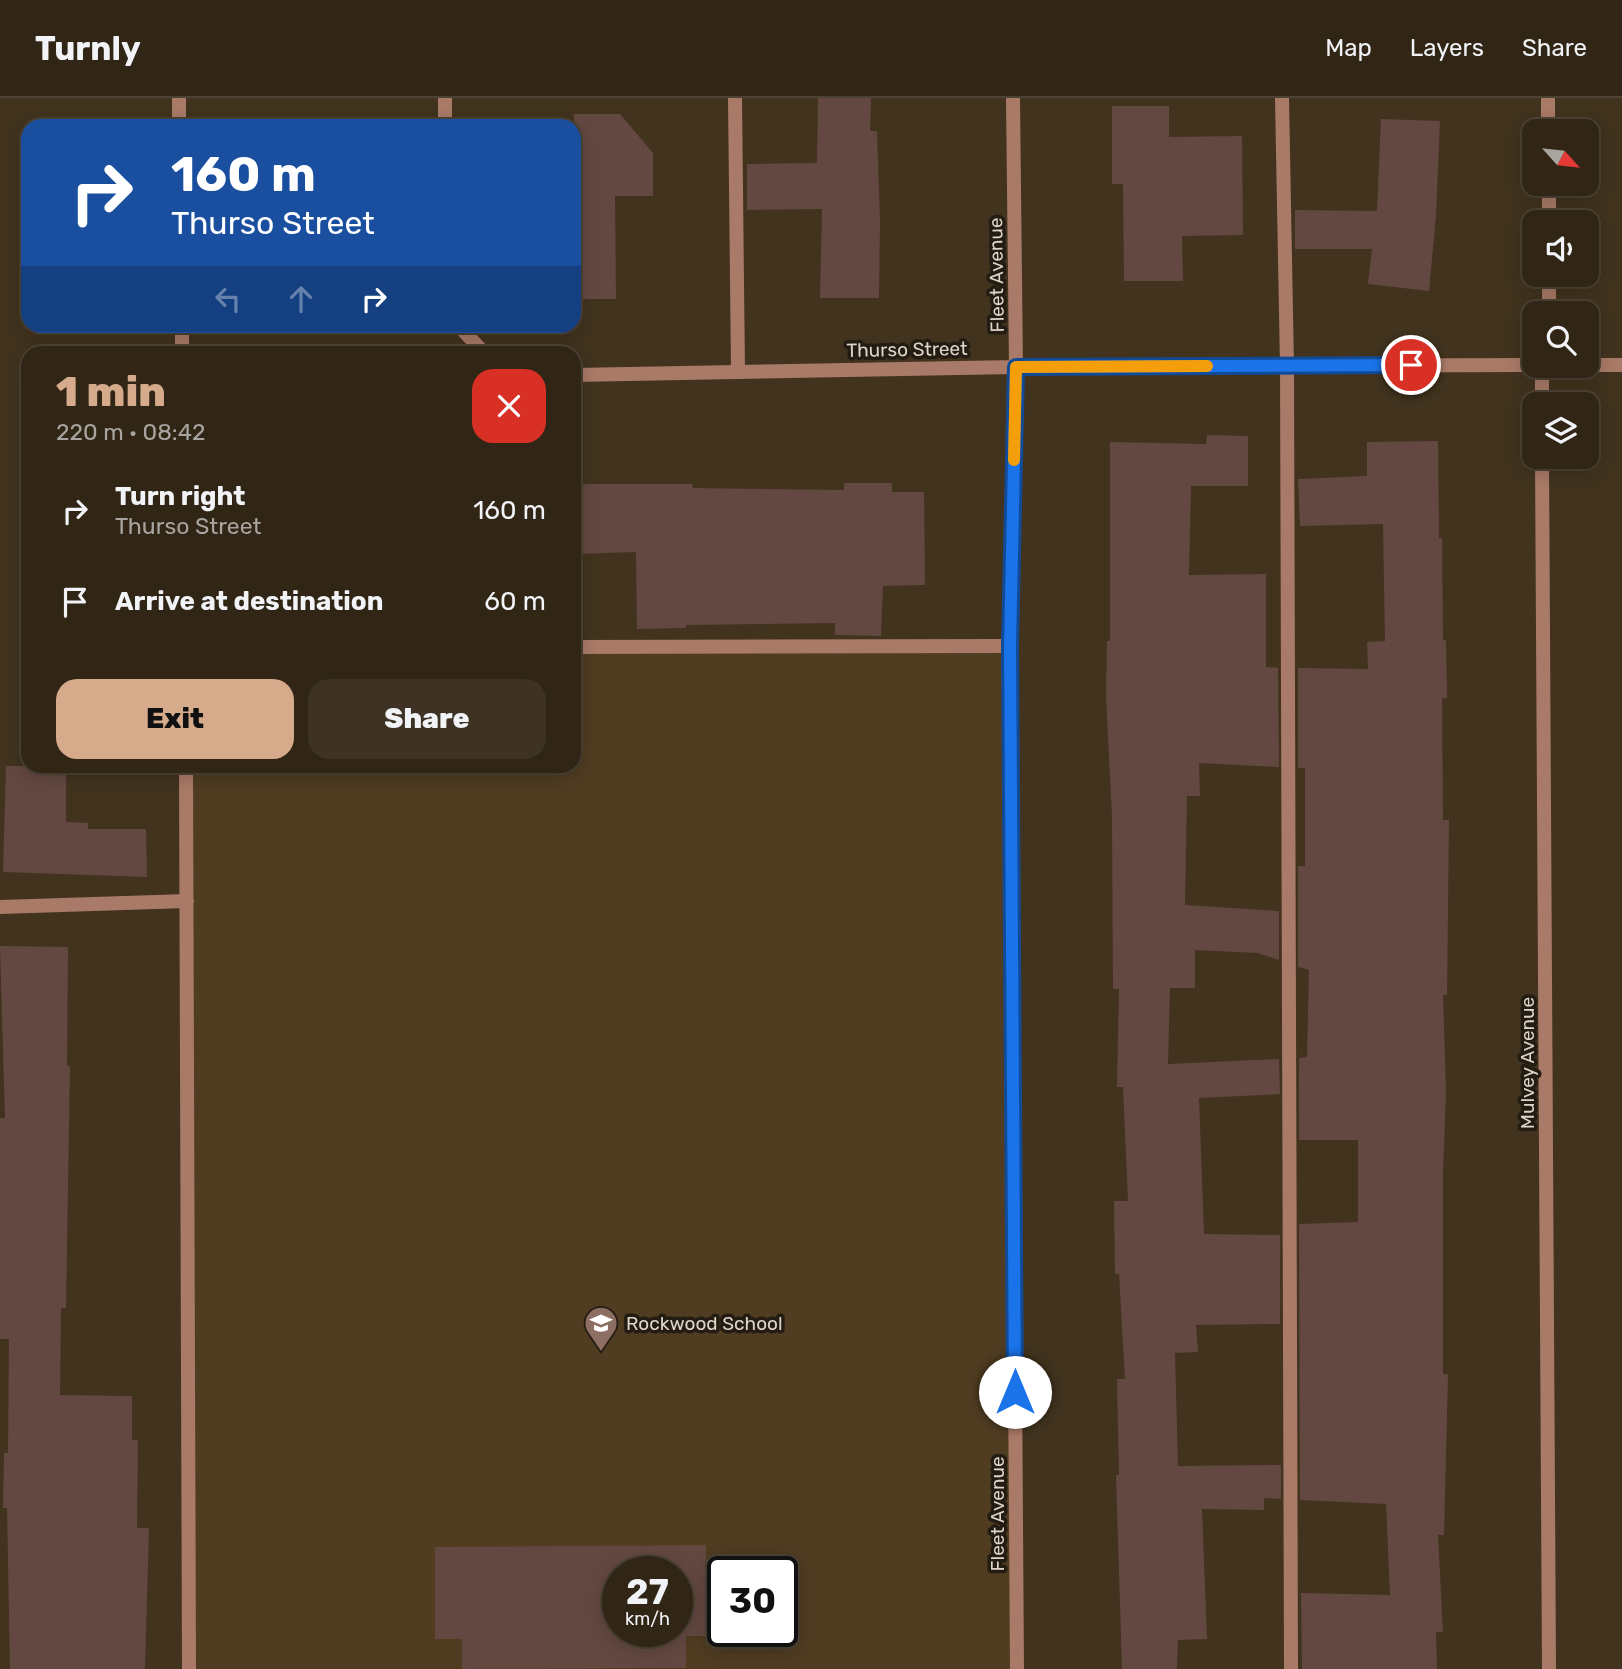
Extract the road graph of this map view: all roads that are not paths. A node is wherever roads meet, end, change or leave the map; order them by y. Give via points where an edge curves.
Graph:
1 (179, 98) edge
2 (444, 98) edge
3 (735, 98) edge
4 (1013, 98) edge
5 (1282, 98) edge
6 (1548, 98) edge
7 (179, 119) edge
8 (445, 119) edge
9 (1548, 119) edge
10 (466, 333) edge
11 (478, 346) edge
12 (1522, 365) edge
13 (1599, 365) edge
14 (1622, 365) edge
15 (1287, 366) junction
16 (1016, 367) junction
17 (738, 371) junction
18 (581, 375) edge
19 (1542, 469) edge
20 (1010, 646) junction
21 (581, 647) edge
22 (186, 773) edge
23 (187, 901) junction
24 (0, 907) edge
25 (188, 1669) edge
26 (1017, 1669) edge
27 (1291, 1669) edge
28 (1549, 1669) edge

1 - 7 street
2 - 8 street
3 - 17 street
4 - 16 street, Fleet Avenue
5 - 15 street
6 - 9 street
10 - 11 street
12 - 15 street, Thurso Street
13 - 14 street
15 - 16 street, Thurso Street
15 - 27 street
16 - 17 street, Thurso Street
16 - 20 street, Fleet Avenue
17 - 18 street, Thurso Street
19 - 28 street, Mulvey Avenue
20 - 21 street
20 - 26 street, Fleet Avenue
22 - 23 street
23 - 24 street
23 - 25 street

